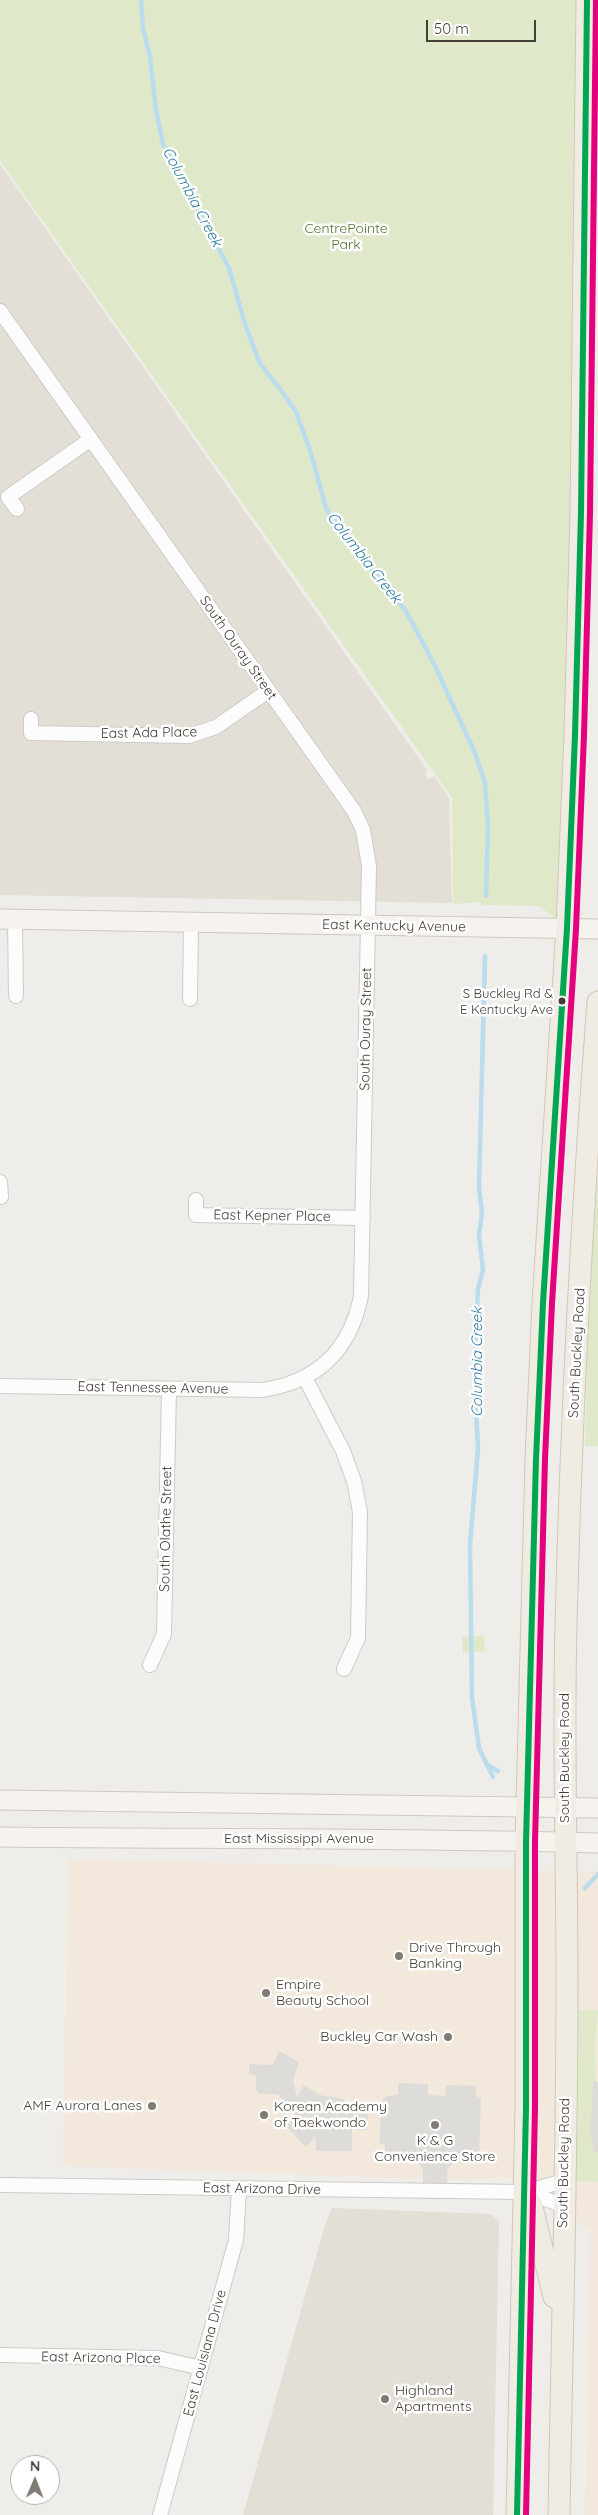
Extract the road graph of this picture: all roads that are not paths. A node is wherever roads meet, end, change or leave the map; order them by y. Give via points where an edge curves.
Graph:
1 (588, 0) edge
2 (591, 221) edge
3 (0, 311) edge
4 (91, 439) junction
5 (17, 509) dead end
6 (268, 690) junction
7 (31, 719) dead end
8 (8, 920) edge
9 (191, 923) junction
10 (368, 925) junction
11 (567, 928) junction
12 (598, 929) edge
13 (16, 996) dead end
14 (190, 999) dead end
15 (598, 1002) edge
16 (0, 1182) edge
17 (1, 1197) edge
18 (196, 1200) dead end
19 (363, 1218) junction
20 (305, 1378) junction
21 (0, 1386) edge
22 (169, 1389) junction
23 (150, 1665) dead end
24 (344, 1668) dead end
25 (0, 1800) edge
26 (528, 1806) junction
27 (565, 1807) junction
28 (598, 1808) edge
29 (0, 1837) edge
30 (526, 1842) junction
31 (566, 1842) junction
32 (598, 1843) edge
33 (564, 2181) junction
34 (0, 2185) edge
35 (239, 2189) junction
36 (524, 2192) junction
37 (563, 2205) junction
38 (562, 2330) junction
39 (0, 2356) edge
40 (201, 2368) junction
41 (160, 2515) edge
42 (517, 2515) edge
43 (559, 2515) edge

1 - 2 main road
2 - 11 main road
3 - 4 street, South Ouray Street
4 - 5 street via 8,497
4 - 6 street, South Ouray Street
6 - 7 street, East Ada Place via 216,727 189,736 31,733
6 - 10 street, South Ouray Street via 354,811 363,830 369,866
8 - 9 main road, East Kentucky Avenue
8 - 13 street, East Kentucky Avenue
9 - 10 main road, East Kentucky Avenue
9 - 14 street
10 - 11 main road, East Kentucky Avenue
10 - 19 street, South Ouray Street
11 - 12 main road, East Kentucky Avenue
11 - 26 main road via 540,1362
15 - 27 main road, South Buckley Road via 570,1472
16 - 17 street
18 - 19 street, East Kepner Place via 196,1215
19 - 20 street, South Ouray Street via 358,1313 344,1343 330,1360
20 - 22 street, East Tennessee Avenue via 262,1390
20 - 24 street via 343,1451 354,1481 360,1512 358,1638
21 - 22 street, East Tennessee Avenue
22 - 23 street, South Olathe Street via 164,1634
25 - 26 main road
26 - 27 main road
26 - 30 main road
27 - 28 main road
27 - 31 main road, South Buckley Road
29 - 30 main road, East Mississippi Avenue
30 - 31 main road, East Mississippi Avenue
30 - 36 main road
31 - 32 main road, East Mississippi Avenue
31 - 33 main road, South Buckley Road
33 - 36 street, East Arizona Drive
33 - 37 main road, South Buckley Road
34 - 35 street, East Arizona Drive
35 - 36 street, East Arizona Drive
35 - 40 street, East Louisiana Drive via 236,2240
36 - 37 street, East Arizona Drive
36 - 38 main road via 534,2214
36 - 42 main road
37 - 38 main road, South Buckley Road
38 - 43 main road, South Buckley Road
39 - 40 street, East Arizona Place via 158,2358
40 - 41 street, East Louisiana Drive

